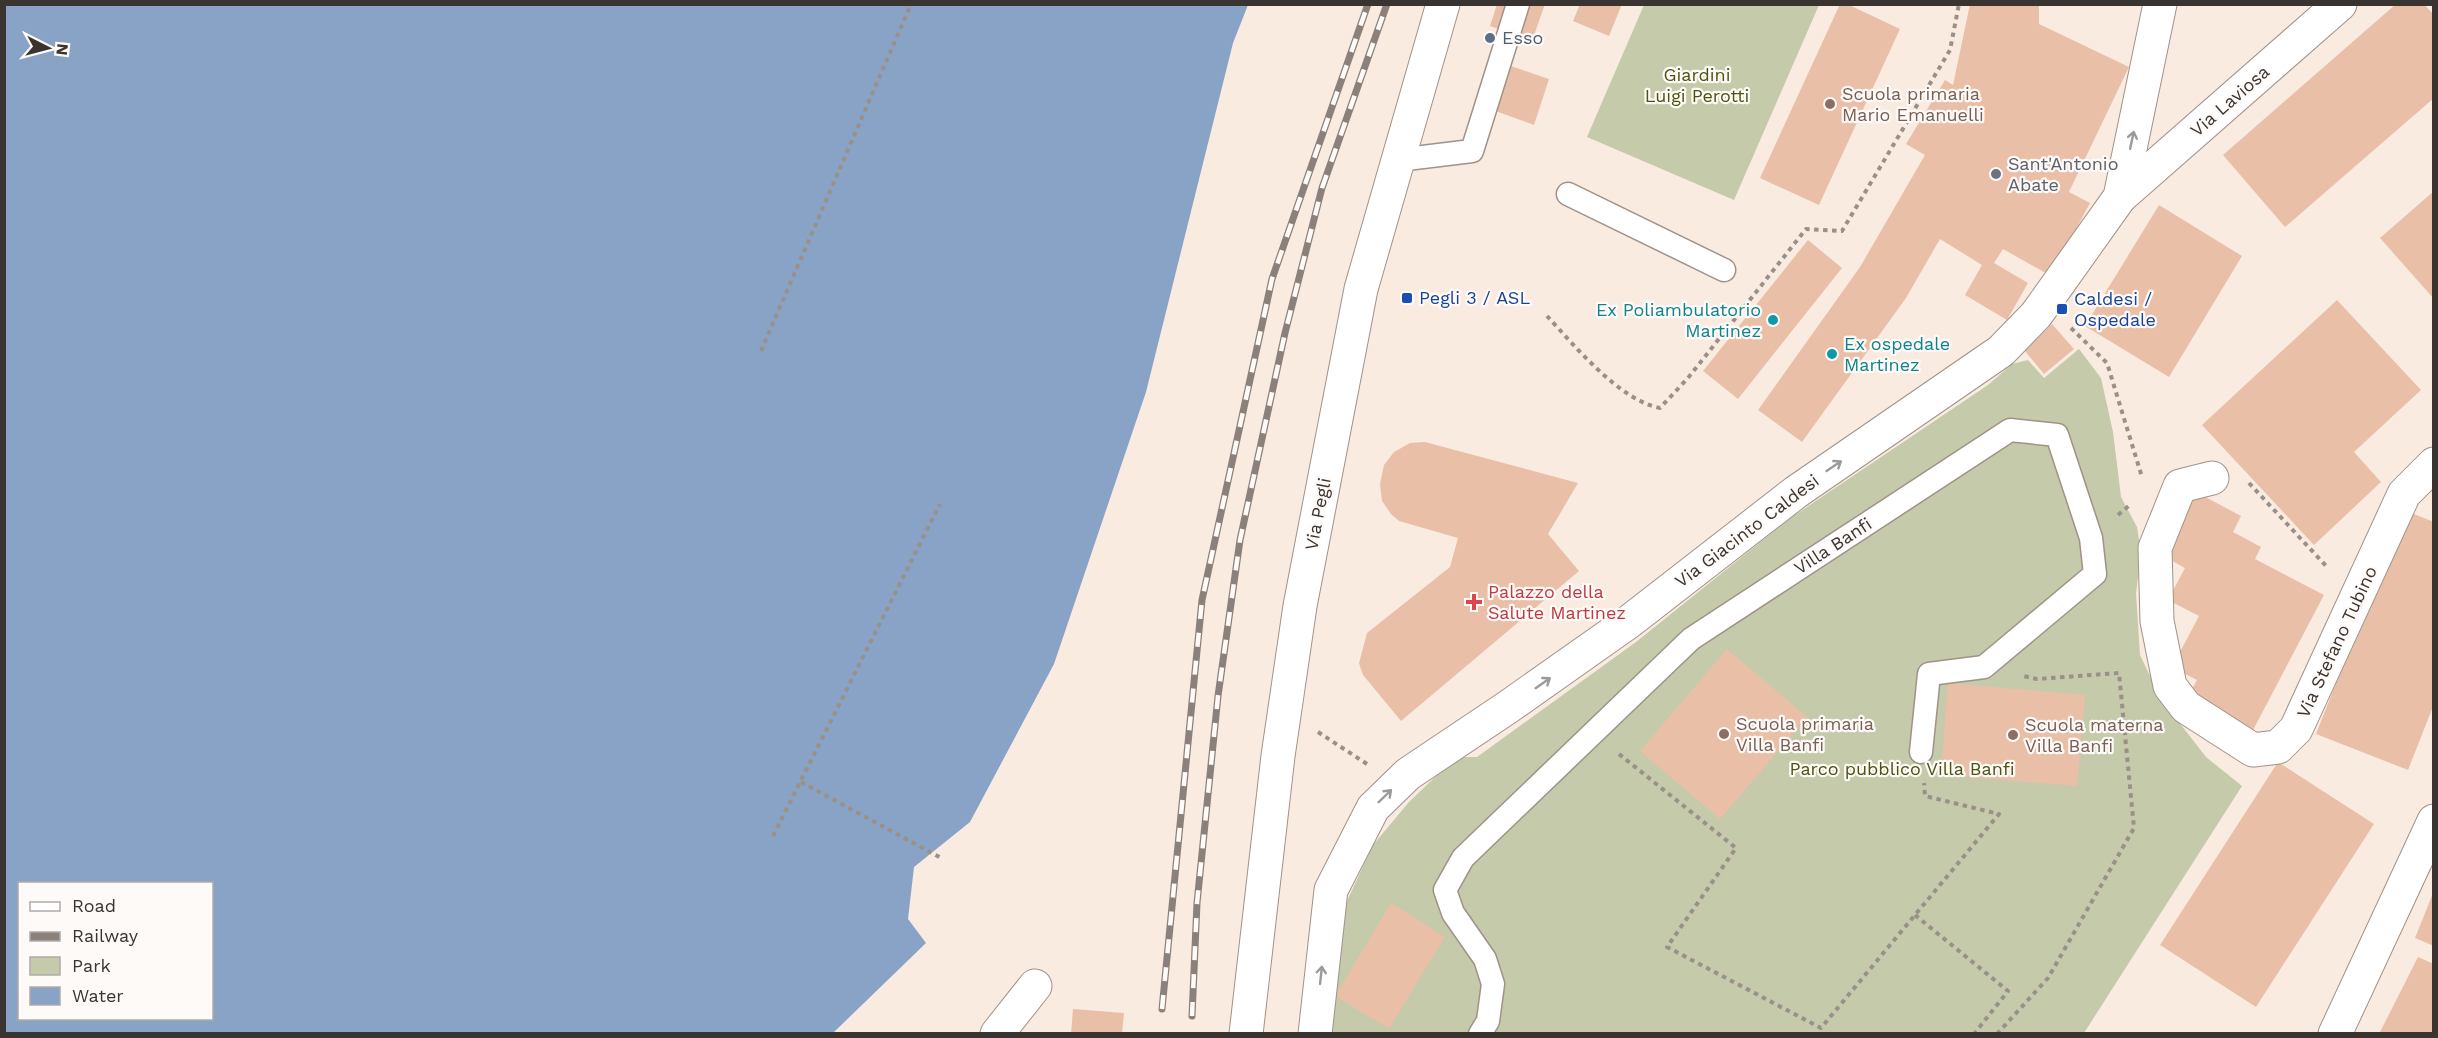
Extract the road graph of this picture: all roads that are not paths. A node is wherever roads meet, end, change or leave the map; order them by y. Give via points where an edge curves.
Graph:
1 (1443, 4) edge
2 (1518, 4) edge
3 (2160, 4) edge
4 (2340, 4) edge
5 (1398, 160) junction
6 (1568, 194) dead end
7 (2120, 197) junction
8 (1724, 270) dead end
9 (2433, 464) edge
10 (2212, 478) dead end
11 (1921, 752) road end
12 (2433, 821) edge
13 (1035, 986) dead end
14 (996, 1034) edge
15 (1246, 1034) edge
16 (1315, 1034) edge
17 (1480, 1034) edge
18 (2335, 1034) edge

1 - 5 street, Via Pegli
2 - 5 lane via 1472,151
7 -> 3 street, Via Giacinto Caldesi
4 - 7 street, Via Laviosa
5 - 15 street, Via Pegli via 1361,289 1300,606 1278,756
6 - 8 lane
16 -> 7 street, Via Giacinto Caldesi via 1331,890 1373,808 1408,774 1630,621 1796,492 2001,351 2037,315
9 - 10 street, Via Stefano Tubino via 2404,494 2296,729 2278,747 2253,750 2186,707 2169,687 2157,621 2155,548 2180,486
11 - 17 lane, Villa Banfi via 1929,674 1984,668 2095,574 2091,538 2056,435 2010,430 1691,639 1463,858 1445,890 1453,913 1485,958 1493,984 1488,1021
12 - 18 street
13 - 14 street

